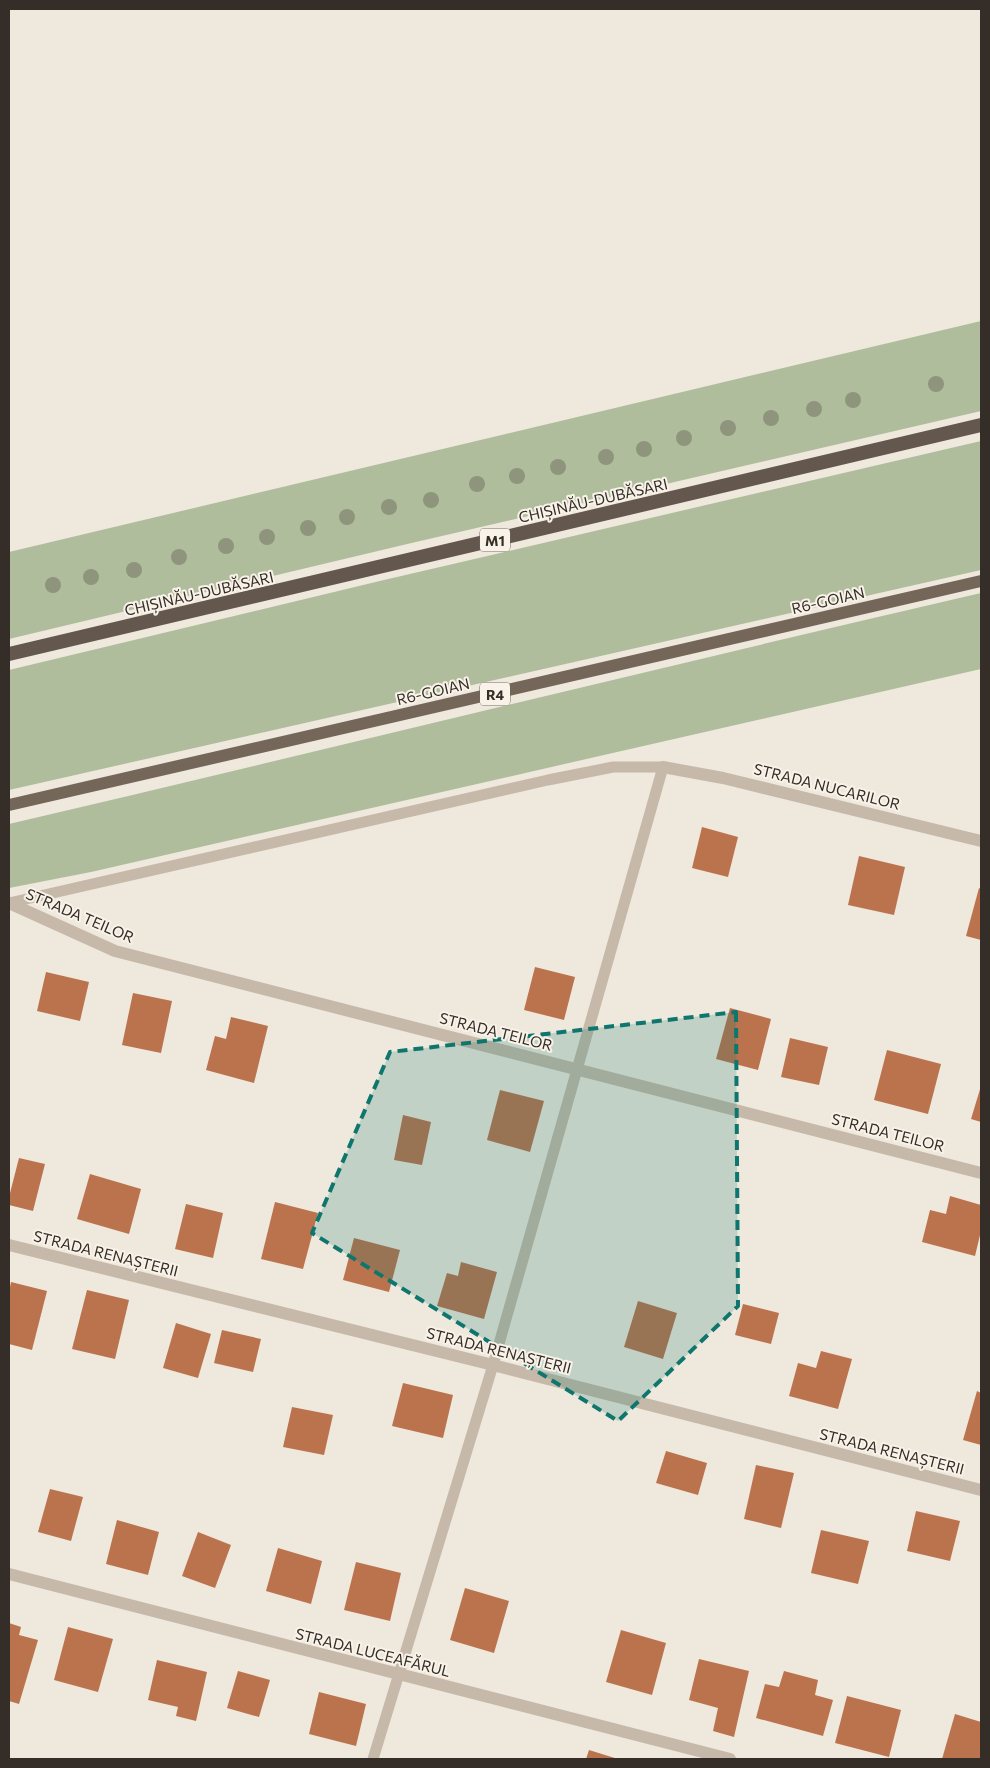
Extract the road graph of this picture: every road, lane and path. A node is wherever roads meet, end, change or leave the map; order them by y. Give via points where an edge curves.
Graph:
1 (981, 425) edge
2 (981, 581) edge
3 (9, 654) edge
4 (663, 767) junction
5 (9, 806) edge
6 (981, 841) edge
7 (9, 903) edge
8 (577, 1069) junction
9 (981, 1173) edge
10 (9, 1246) edge
11 (494, 1365) junction
12 (981, 1490) edge
13 (9, 1574) edge
14 (398, 1675) junction
15 (373, 1759) edge
16 (730, 1759) edge

1 - 3 highway, CHIȘINĂU-DUBĂSARI / M1
2 - 5 main road, R6-GOIAN / R4
4 - 6 street, STRADA NUCARILOR via 723,778
4 - 7 lane via 613,767 548,780
4 - 8 lane
7 - 8 street, STRADA TEILOR via 115,951
8 - 9 street, STRADA TEILOR
8 - 11 lane
10 - 11 street, STRADA RENAȘTERII
11 - 12 street, STRADA RENAȘTERII
11 - 14 lane
13 - 14 street, STRADA LUCEAFĂRUL
14 - 15 lane
14 - 16 street, STRADA LUCEAFĂRUL

